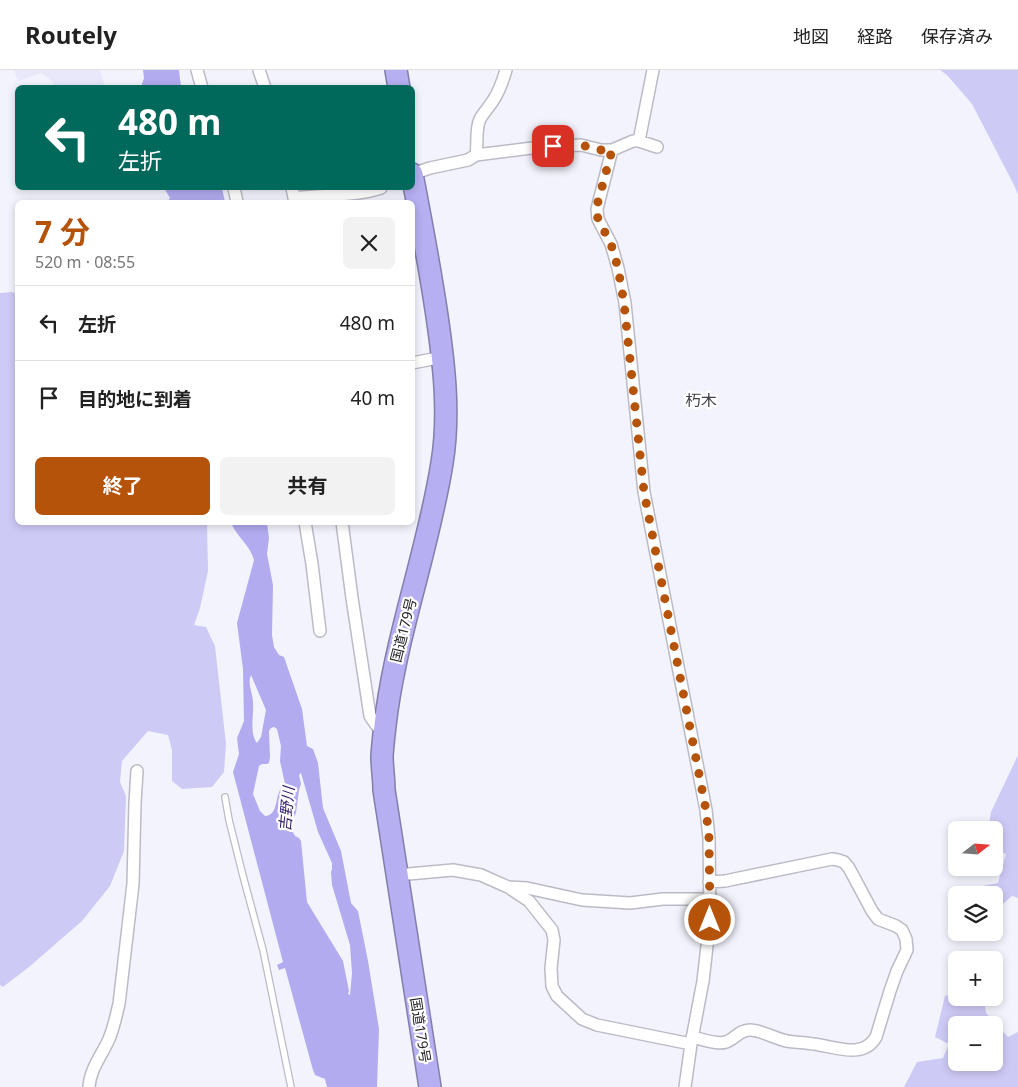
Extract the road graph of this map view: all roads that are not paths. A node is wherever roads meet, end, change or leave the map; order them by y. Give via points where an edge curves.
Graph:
1 (197, 70) edge
2 (258, 70) edge
3 (396, 70) edge
4 (506, 70) edge
5 (653, 70) edge
6 (201, 85) edge
7 (264, 85) edge
8 (398, 85) edge
9 (639, 141) junction
10 (657, 147) dead end
11 (612, 150) junction
12 (476, 155) junction
13 (415, 173) edge
14 (375, 190) edge
15 (415, 190) edge
16 (294, 196) edge
17 (443, 357) junction
18 (415, 362) edge
19 (306, 525) edge
20 (342, 525) edge
21 (320, 631) dead end
22 (384, 730) junction
23 (137, 771) dead end
24 (225, 797) dead end
25 (397, 875) junction
26 (710, 882) junction
27 (508, 888) junction
28 (711, 899) junction
29 (692, 1041) junction
30 (89, 1087) edge
31 (291, 1087) edge
32 (430, 1087) edge
33 (685, 1087) edge

1 - 6 street
2 - 7 street
3 - 8 highway
4 - 12 street via 495,98 480,120
5 - 9 street
9 - 10 street
9 - 11 street
11 - 12 street via 581,145
11 - 26 street via 596,209 611,244 624,303 644,492 706,810
12 - 13 street via 468,160
14 - 16 street
15 - 17 highway, 国道179号
17 - 18 street
17 - 22 highway, 国道179号 via 446,392 442,462 430,526 397,652
19 - 21 street
20 - 22 street via 370,716
22 - 25 highway, 国道179号 via 384,790
23 - 30 street via 134,884 119,1004
24 - 31 lane via 263,950
25 - 27 street via 453,870 480,875
25 - 32 highway, 国道179号
26 - 28 street
26 - 29 street via 832,859 844,862 872,911 878,918 902,930 906,950 876,1037 864,1049 837,1049 785,1041 750,1030 726,1042
27 - 28 street via 527,888 582,900 630,903
27 - 29 street via 529,901 552,930 552,986 557,996 582,1019 597,1026
28 - 29 street via 703,981
29 - 33 street

